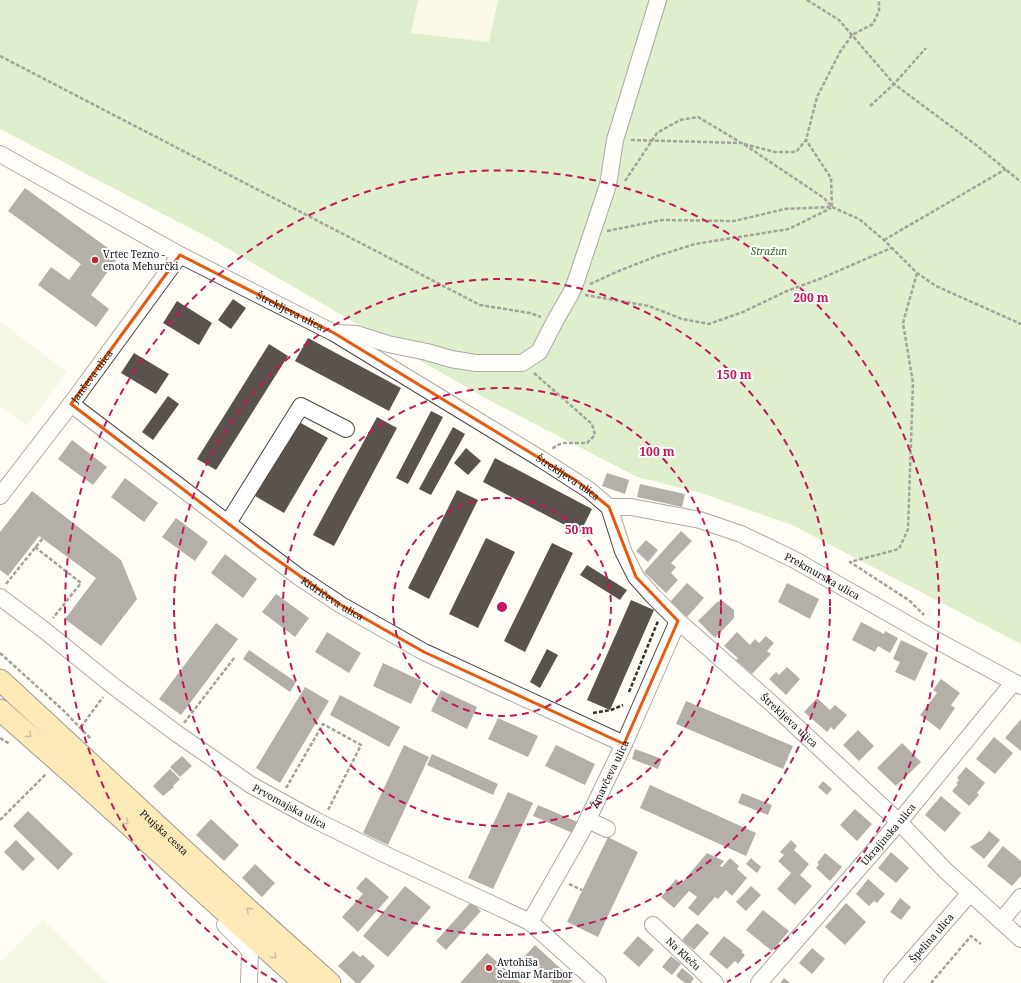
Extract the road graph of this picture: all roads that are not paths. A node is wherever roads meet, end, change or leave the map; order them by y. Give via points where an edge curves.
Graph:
1 (658, 0) edge
2 (0, 154) edge
3 (180, 255) junction
4 (334, 333) junction
5 (71, 404) junction
6 (346, 429) dead end
7 (0, 496) edge
8 (609, 507) junction
9 (228, 523) junction
10 (3, 591) edge
11 (678, 621) junction
12 (0, 680) edge
13 (1017, 685) edge
14 (0, 710) edge
15 (624, 744) junction
16 (588, 820) junction
17 (899, 822) junction
18 (607, 828) dead end
19 (970, 893) junction
20 (1021, 897) edge
21 (214, 902) junction
22 (1001, 921) junction
23 (530, 922) junction
24 (652, 925) dead end
25 (1021, 939) edge
26 (249, 983) edge
27 (304, 983) edge
28 (330, 983) edge
29 (598, 983) edge
30 (715, 983) edge
31 (759, 983) edge
32 (892, 983) edge

1 - 4 street via 615,140 608,185 571,293 539,352 522,363 476,363 388,344 357,334
2 - 3 street, Štrekljeva ulica
3 - 4 street, Štrekljeva ulica
3 - 5 street, Janševa ulica
4 - 8 street, Štrekljeva ulica via 583,485
5 - 7 street, Janševa ulica
5 - 9 street, Kidričeva ulica
6 - 9 street via 301,406
8 - 11 street, Štrekljeva ulica via 623,551 636,577
8 - 13 street, Prekmurska ulica via 631,507 700,520 741,534 793,559
9 - 15 street, Kidričeva ulica via 299,577 341,605 424,652
10 - 23 street, Prvomajska ulica via 44,630 112,685 251,785 382,853
11 - 15 street, Žmavčeva ulica
11 - 17 street, Štrekljeva ulica
28 -> 12 main road, Ptujska cesta
13 - 17 street, Ukrajinska ulica
14 -> 21 main road, Ptujska cesta
15 - 16 street, Žmavčeva ulica
16 - 18 street
16 - 23 street, Žmavčeva ulica
17 - 19 street, Štrekljeva ulica
17 - 31 street, Ukrajinska ulica
19 - 22 street, Štrekljeva ulica
19 - 32 street, Špelina ulica
20 - 22 street
21 - 26 street via 226,926 250,952
21 -> 27 main road, Ptujska cesta
22 - 25 street, Štrekljeva ulica
23 - 29 street, Prvomajska ulica
24 - 30 street, Na Kleču

